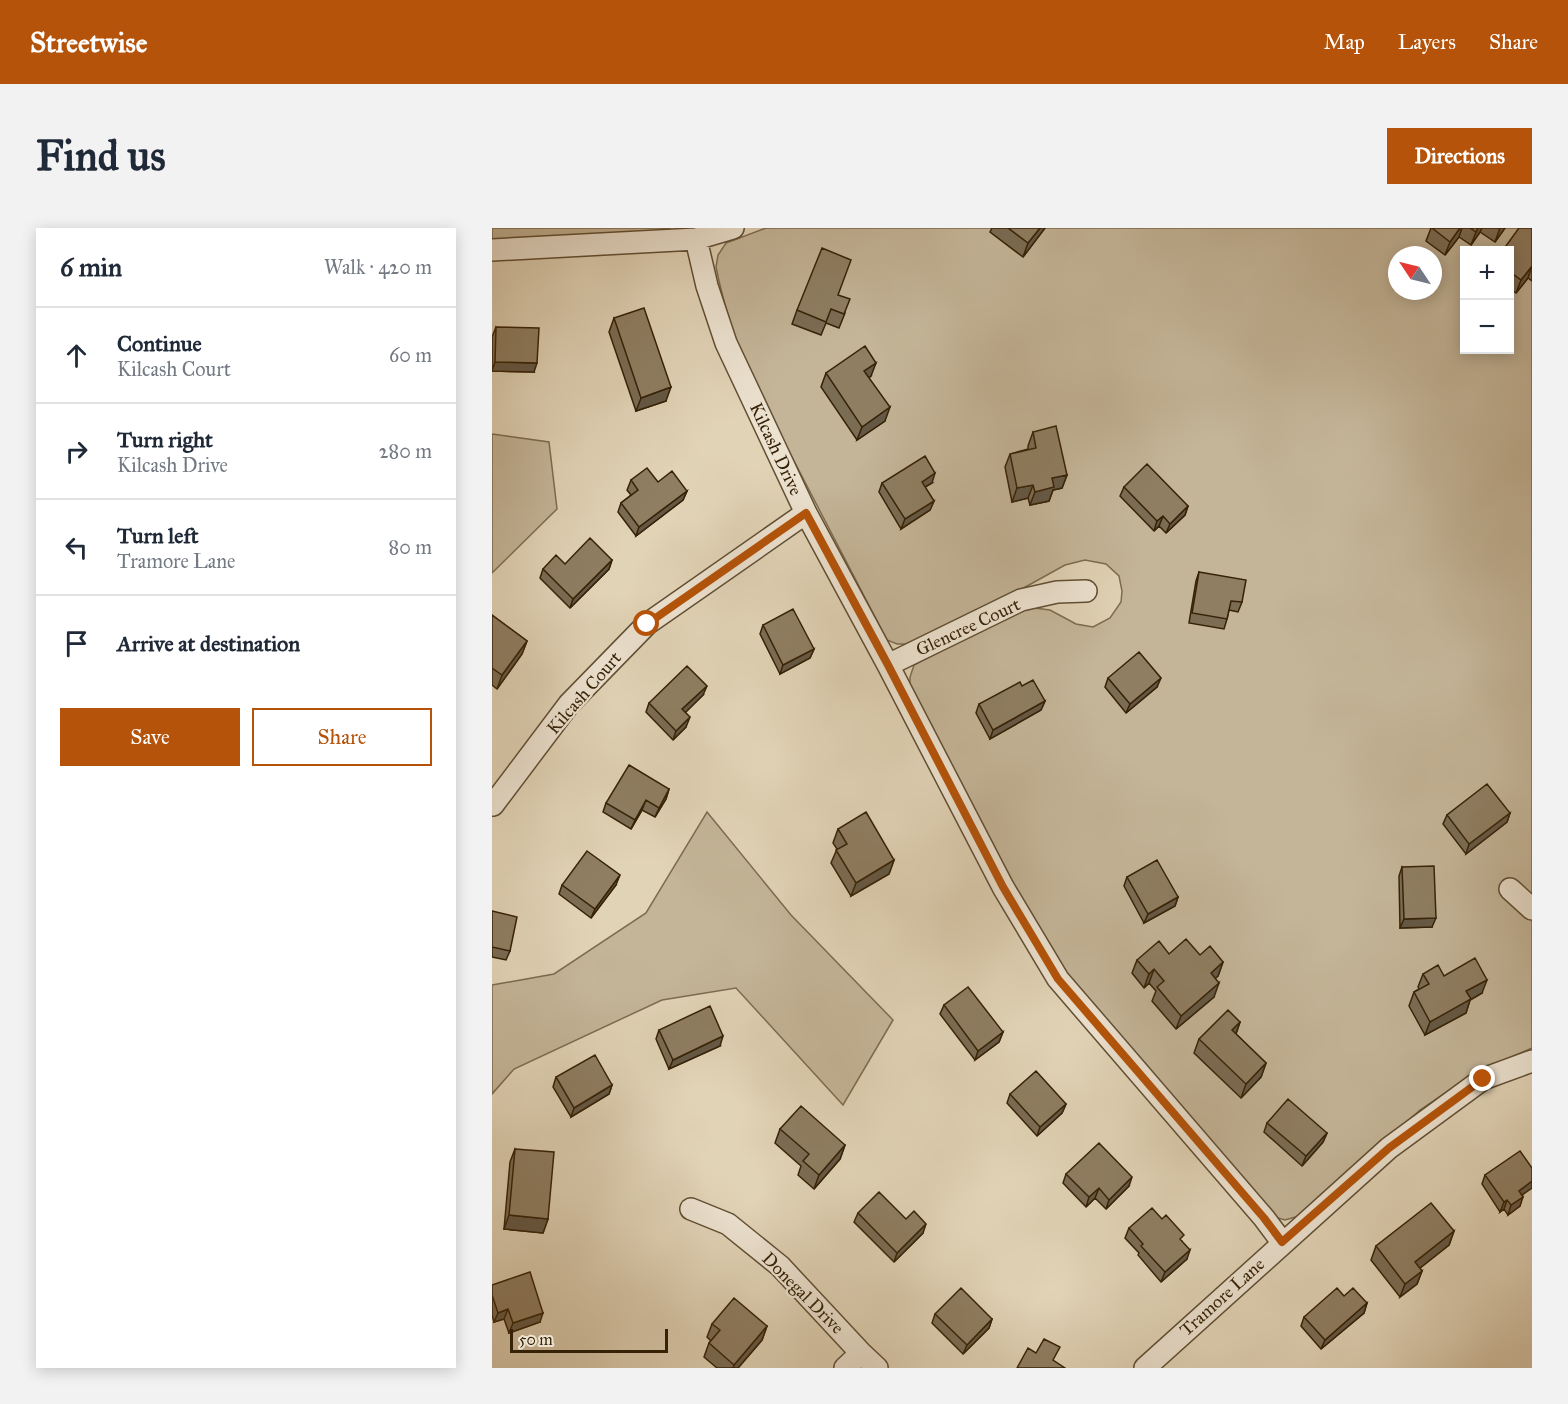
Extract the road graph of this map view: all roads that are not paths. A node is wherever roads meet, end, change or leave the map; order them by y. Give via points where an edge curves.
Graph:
1 (733, 228) edge
2 (696, 239) junction
3 (492, 250) edge
4 (806, 513) junction
5 (1086, 591) dead end
6 (888, 665) junction
7 (493, 805) edge
8 (1510, 889) dead end
9 (1532, 909) edge
10 (1532, 1061) edge
11 (691, 1209) dead end
12 (1282, 1242) junction
13 (861, 1353) junction
14 (845, 1368) edge
15 (877, 1368) edge
16 (1145, 1368) edge

1 - 2 street
2 - 3 street
2 - 4 street, Kilcash Drive via 706,286 726,343
4 - 6 street, Kilcash Drive
4 - 7 street, Kilcash Court via 647,624 569,704
5 - 6 street, Glencree Court via 1021,600
6 - 12 street, Kilcash Drive via 1003,887 1058,979
8 - 9 street
10 - 12 street, Tramore Lane via 1483,1079 1389,1148
11 - 13 street, Donegal Drive via 728,1224 780,1266
12 - 16 street, Tramore Lane
13 - 14 street
13 - 15 street, Donegal Drive

